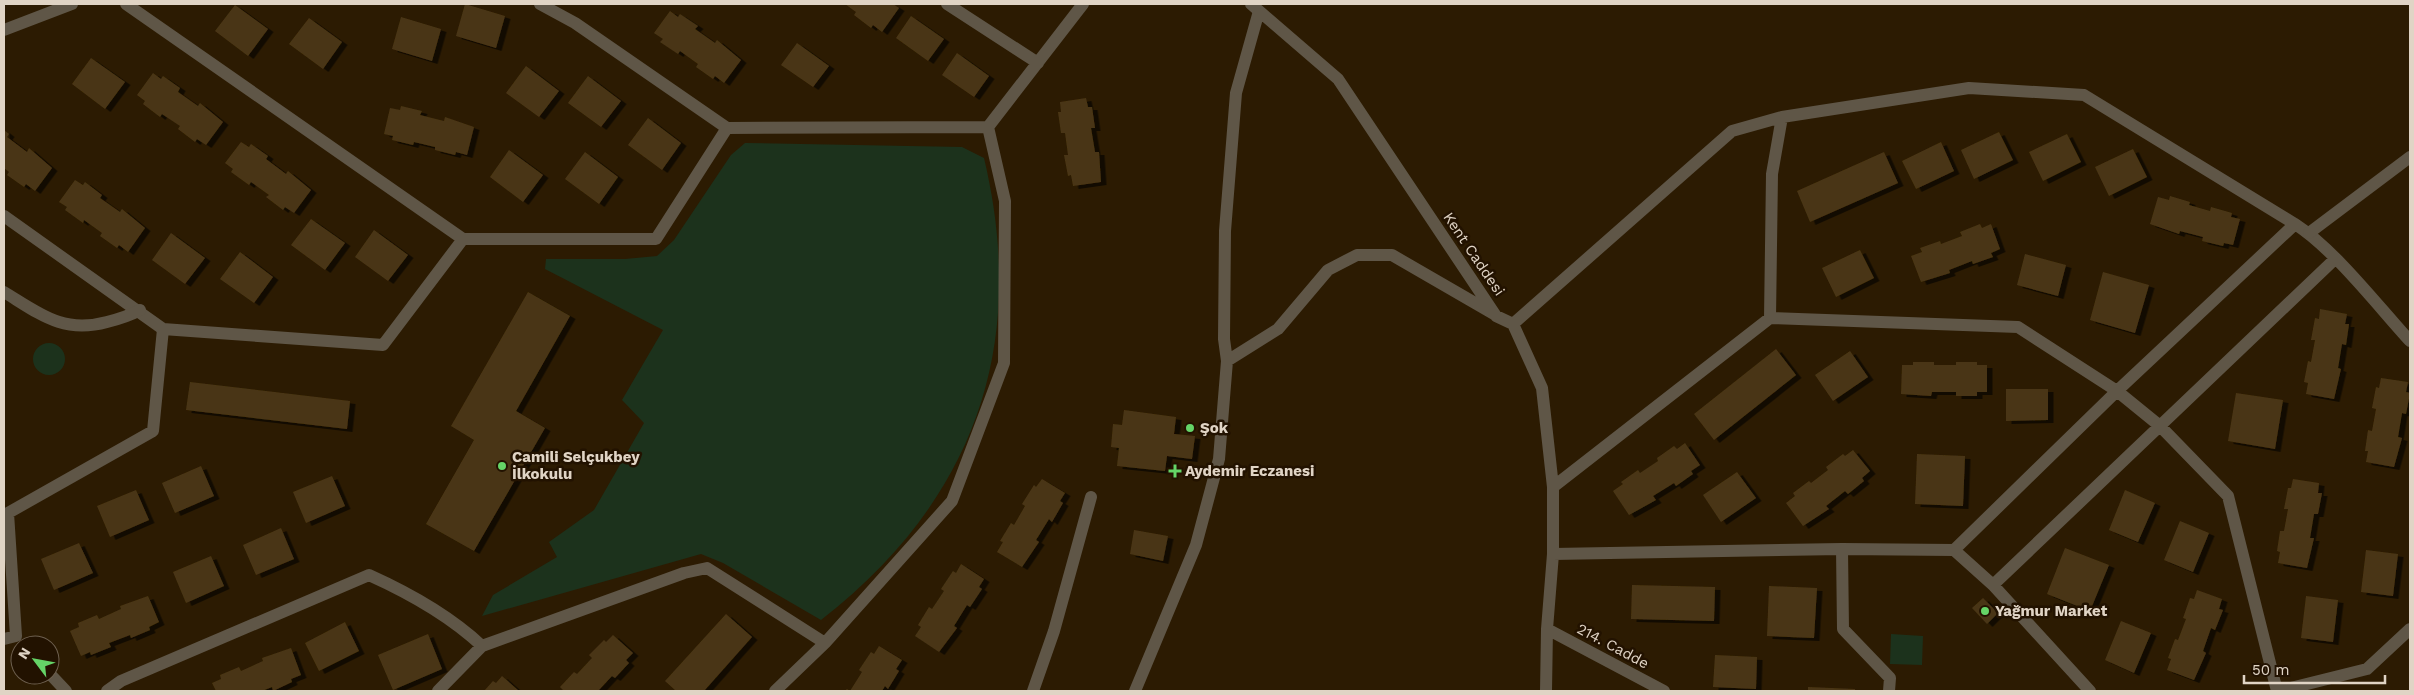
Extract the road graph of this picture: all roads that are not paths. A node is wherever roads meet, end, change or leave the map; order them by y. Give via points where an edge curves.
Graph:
1 (72, 4) edge
2 (126, 4) edge
3 (540, 4) edge
4 (947, 4) edge
5 (1083, 4) edge
6 (1255, 7) edge
7 (4, 30) edge
8 (1038, 63) junction
9 (1782, 117) junction
10 (988, 127) junction
11 (727, 128) junction
12 (2410, 157) edge
13 (4, 216) edge
14 (2295, 224) junction
15 (2309, 233) junction
16 (463, 239) junction
17 (2335, 260) junction
18 (4, 292) edge
19 (140, 310) junction
20 (1496, 316) junction
21 (1770, 318) junction
22 (1512, 324) junction
23 (163, 329) junction
24 (2410, 341) edge
25 (1227, 361) junction
26 (2117, 391) junction
27 (2160, 426) junction
28 (1553, 487) junction
29 (1091, 497) dead end
30 (1842, 549) junction
31 (1954, 550) junction
32 (1553, 554) junction
33 (1993, 585) junction
34 (1547, 629) junction
35 (2410, 629) edge
36 (14, 635) edge
37 (825, 643) junction
38 (482, 646) junction
39 (107, 691) edge
40 (438, 691) edge
41 (775, 691) edge
42 (1033, 691) edge
43 (1135, 691) edge
44 (1546, 691) edge
45 (1664, 691) edge
46 (1889, 691) edge
47 (2090, 691) edge
48 (2278, 691) edge

1 - 7 street
2 - 16 street
3 - 11 street via 575,23
4 - 8 street
5 - 8 street
6 - 20 street, Kent Caddesi via 1338,79
6 - 25 street via 1236,93 1225,231 1224,339
8 - 10 street
9 - 14 street via 1969,88 2084,94
9 - 21 street via 1772,174
9 - 22 street via 1732,131
10 - 11 street
10 - 37 street via 1004,201 1004,363 952,501
11 - 16 street via 656,239
12 - 15 street
13 - 19 street
14 - 15 street
14 - 26 street
15 - 17 street
16 - 23 street via 383,345
17 - 24 street
17 - 27 street
18 - 19 street via 40,314 68,326 90,327
19 - 23 street
20 - 22 street, Kent Caddesi
20 - 25 street via 1392,255 1357,255 1328,270 1278,329
21 - 26 street via 2018,327
21 - 28 street
22 - 28 street via 1542,388
23 - 36 street via 153,431 8,513
25 - 43 street via 1218,459 1196,545
26 - 27 street
26 - 31 street
27 - 33 street
27 - 48 street via 2228,496
28 - 32 street
29 - 42 street via 1054,631
30 - 31 street
30 - 32 street
30 - 46 street via 1843,629 1890,678
31 - 33 street
32 - 34 street
33 - 47 street
34 - 44 street
34 - 45 street, 214. Cadde
35 - 48 street via 2367,669
37 - 38 street via 707,568 684,573
37 - 41 street
38 - 39 street via 464,628 402,589 369,574 121,681
38 - 40 street

